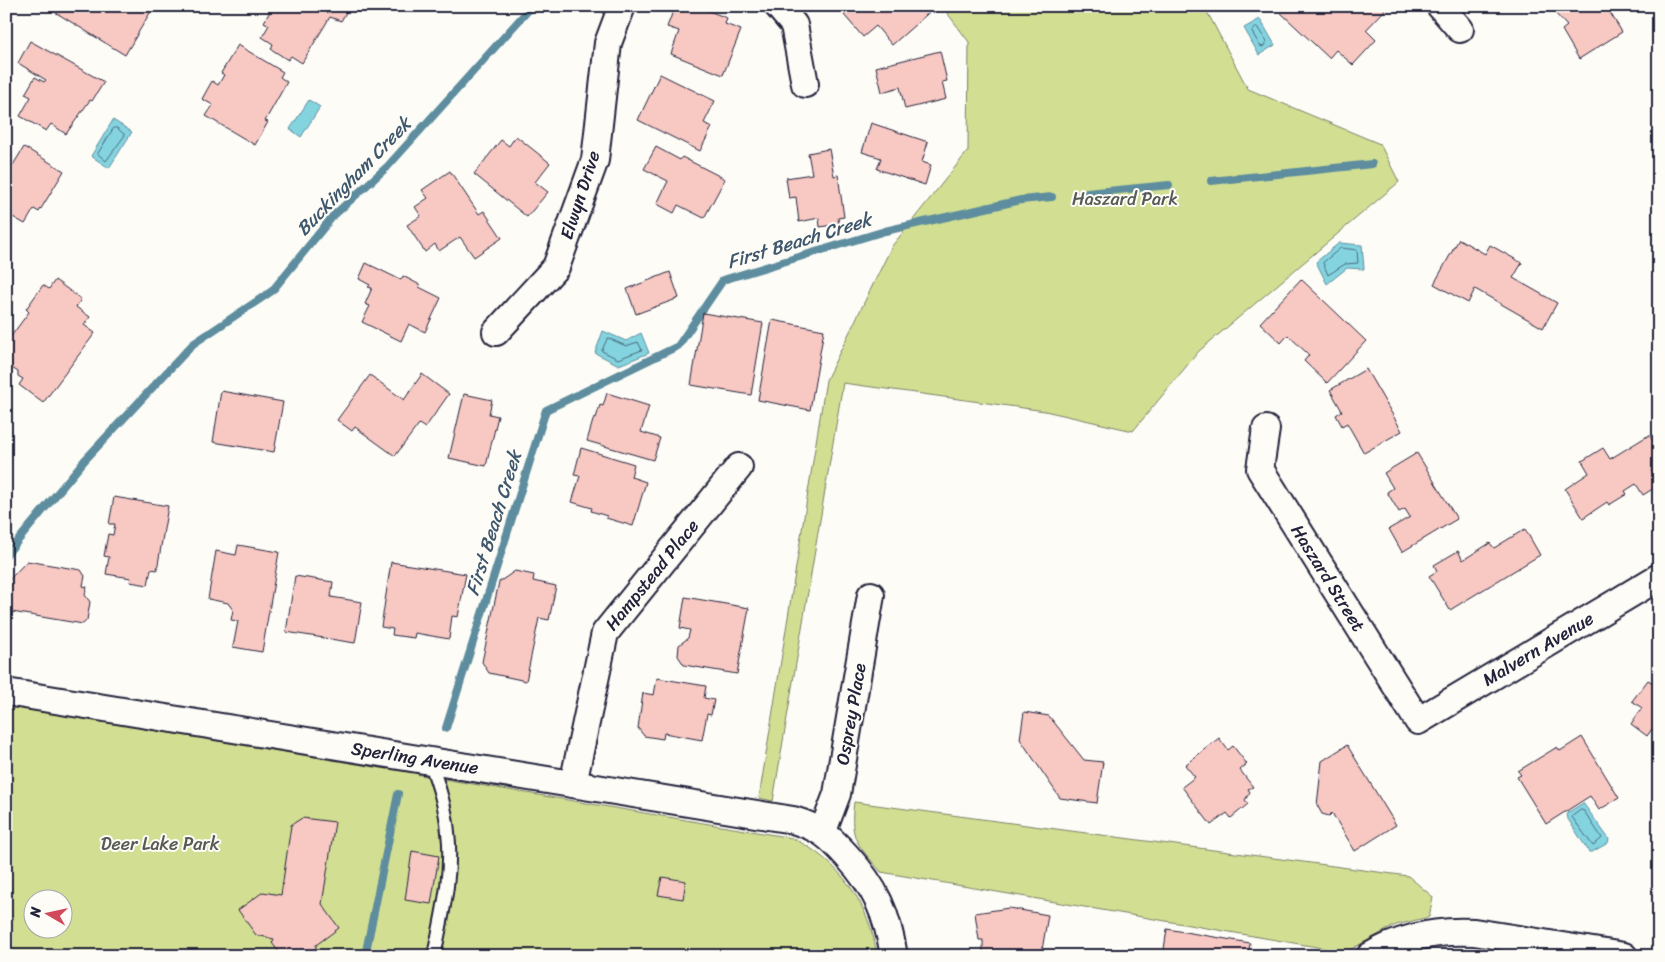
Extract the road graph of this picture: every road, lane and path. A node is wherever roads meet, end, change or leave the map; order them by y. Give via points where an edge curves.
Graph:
1 (622, 6) edge
2 (778, 6) edge
3 (1440, 6) edge
4 (1460, 29) dead end
5 (805, 84) dead end
6 (496, 332) dead end
7 (1266, 429) dead end
8 (739, 467) dead end
9 (1659, 577) edge
10 (871, 595) dead end
11 (6, 692) edge
12 (1418, 721) joint
13 (430, 761) junction
14 (573, 784) junction
15 (823, 831) junction
16 (1618, 955) edge
17 (434, 956) edge
18 (894, 956) edge
19 (1370, 956) edge

1 - 6 street, Elwyn Drive via 608,43 594,160 556,267
2 - 5 street via 794,25
3 - 4 street
7 - 12 street, Haszard Street via 1260,469
8 - 14 street, Hampstead Place via 605,633
9 - 12 street, Malvern Avenue
10 - 15 street, Osprey Place via 837,794
11 - 13 street, Sperling Avenue
13 - 14 street, Sperling Avenue
13 - 17 lane via 448,833 447,877
14 - 15 street, Sperling Avenue via 793,820
15 - 18 street via 873,888 883,909
16 - 19 street via 1453,931 1412,938

